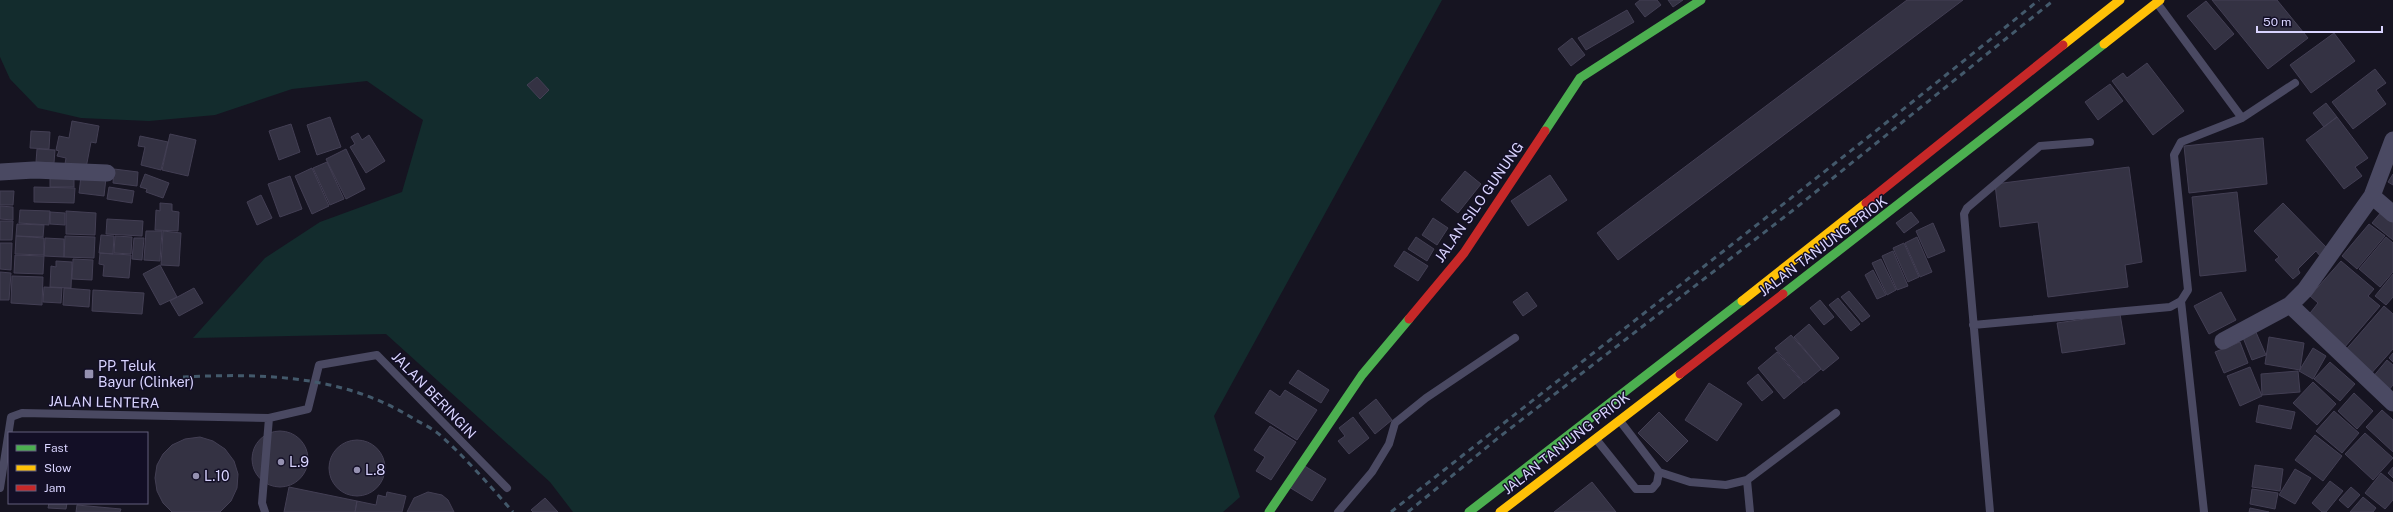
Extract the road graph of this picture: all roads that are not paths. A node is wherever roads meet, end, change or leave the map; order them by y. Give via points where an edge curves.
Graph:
1 (1701, 0) edge
2 (2120, 0) edge
3 (2157, 1) edge
4 (2295, 83) dead end
5 (2242, 118) junction
6 (2393, 140) edge
7 (2090, 142) dead end
8 (0, 172) edge
9 (107, 173) dead end
10 (2372, 196) junction
11 (2393, 214) edge
12 (2181, 302) junction
13 (2290, 305) junction
14 (1973, 325) junction
15 (1516, 338) dead end
16 (2223, 341) dead end
17 (2393, 403) edge
18 (1606, 405) junction
19 (1836, 413) dead end
20 (269, 418) junction
21 (1619, 420) junction
22 (1590, 431) junction
23 (9, 432) edge
24 (8, 436) edge
25 (1659, 472) junction
26 (1748, 480) junction
27 (0, 488) edge
28 (508, 488) dead end
29 (265, 512) edge
30 (1269, 512) edge
31 (1338, 512) edge
32 (1469, 512) edge
33 (1500, 512) edge
34 (1750, 512) edge
35 (1990, 512) edge
36 (2204, 512) edge

1 - 30 main road, JALAN SILO GUNUNG via 1580,78 1464,253 1362,375
2 - 18 main road, JALAN TANJUNG PRIOK via 1763,285
3 - 5 lane
3 - 21 main road, JALAN TANJUNG PRIOK via 1914,194
4 - 5 lane
5 - 12 lane via 2181,142 2176,148 2174,155 2188,290
6 - 10 street
7 - 14 lane via 2040,146 1967,208 1964,220
8 - 9 street via 34,170
10 - 11 street
10 - 13 street via 2305,290
12 - 14 lane via 2170,307
12 - 36 lane
13 - 16 street
13 - 17 street
14 - 35 lane
15 - 31 lane via 1426,398 1395,423 1389,444 1372,472 1345,507
18 - 21 lane
18 - 22 main road, JALAN TANJUNG PRIOK
19 - 26 lane
20 - 23 lane, JALAN LENTERA via 22,413 11,417
20 - 28 lane, JALAN BERINGIN via 308,409 319,365 377,355
20 - 29 lane via 262,503
21 - 22 main road, JALAN TANJUNG PRIOK
21 - 25 lane
22 - 25 lane via 1636,489 1652,489 1657,483
22 - 32 main road, JALAN TANJUNG PRIOK
22 - 33 main road, JALAN TANJUNG PRIOK
24 - 27 lane, JALAN LENTERA
25 - 26 lane via 1708,485 1726,485
26 - 34 lane

